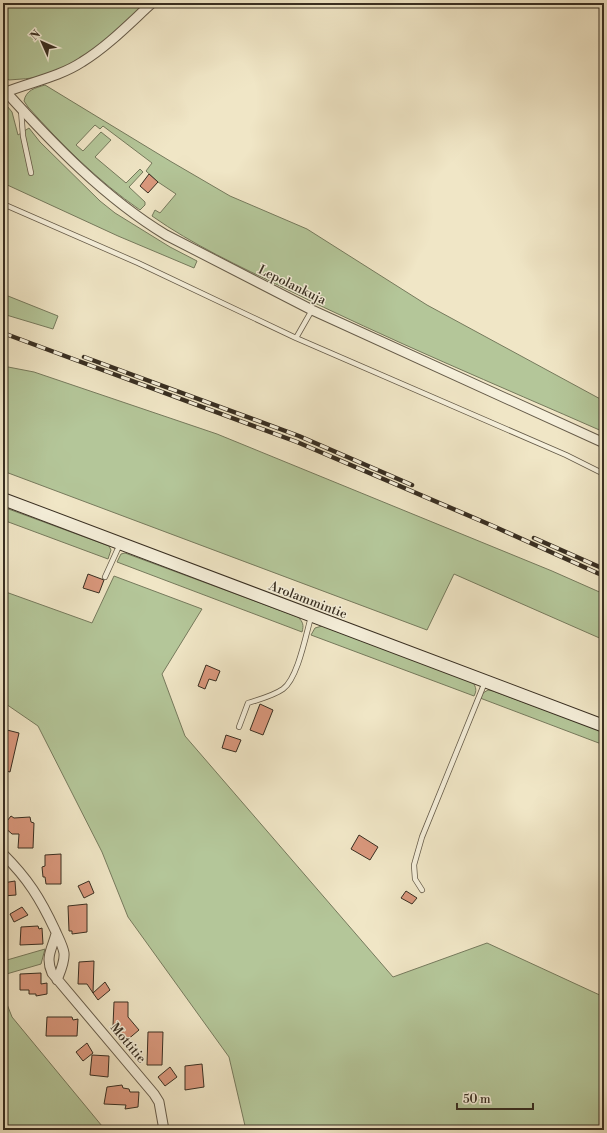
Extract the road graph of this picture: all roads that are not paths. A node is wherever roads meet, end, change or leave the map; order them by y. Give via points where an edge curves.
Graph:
1 (152, 3) edge
2 (4, 91) edge
3 (21, 109) junction
4 (31, 173) dead end
5 (3, 204) edge
6 (312, 310) junction
7 (296, 338) junction
8 (604, 443) edge
9 (604, 474) edge
10 (3, 499) edge
11 (120, 544) junction
12 (105, 577) dead end
13 (311, 617) junction
14 (485, 682) junction
15 (604, 726) edge
16 (238, 728) dead end
17 (3, 854) edge
18 (422, 890) dead end
19 (56, 934) junction
20 (57, 980) junction
21 (164, 1130) edge

1 - 2 street via 82,62 53,76
2 - 3 street, Lepolankuja
3 - 4 lane via 23,136
3 - 6 street, Lepolankuja via 105,192 145,223
5 - 7 lane via 138,263
6 - 7 lane
6 - 8 street, Lepolankuja
7 - 9 lane via 566,455
10 - 11 street, Arolammintie
11 - 12 lane
11 - 13 street, Arolammintie
13 - 14 street, Arolammintie
13 - 16 lane via 298,664 290,680 284,688 248,703
14 - 15 street, Arolammintie
14 - 18 lane via 422,837 414,865 415,879
17 - 19 street via 30,884
19 - 20 street via 64,953
19 - 20 street, Mottitie via 48,964
20 - 21 street, Mottitie via 160,1102

